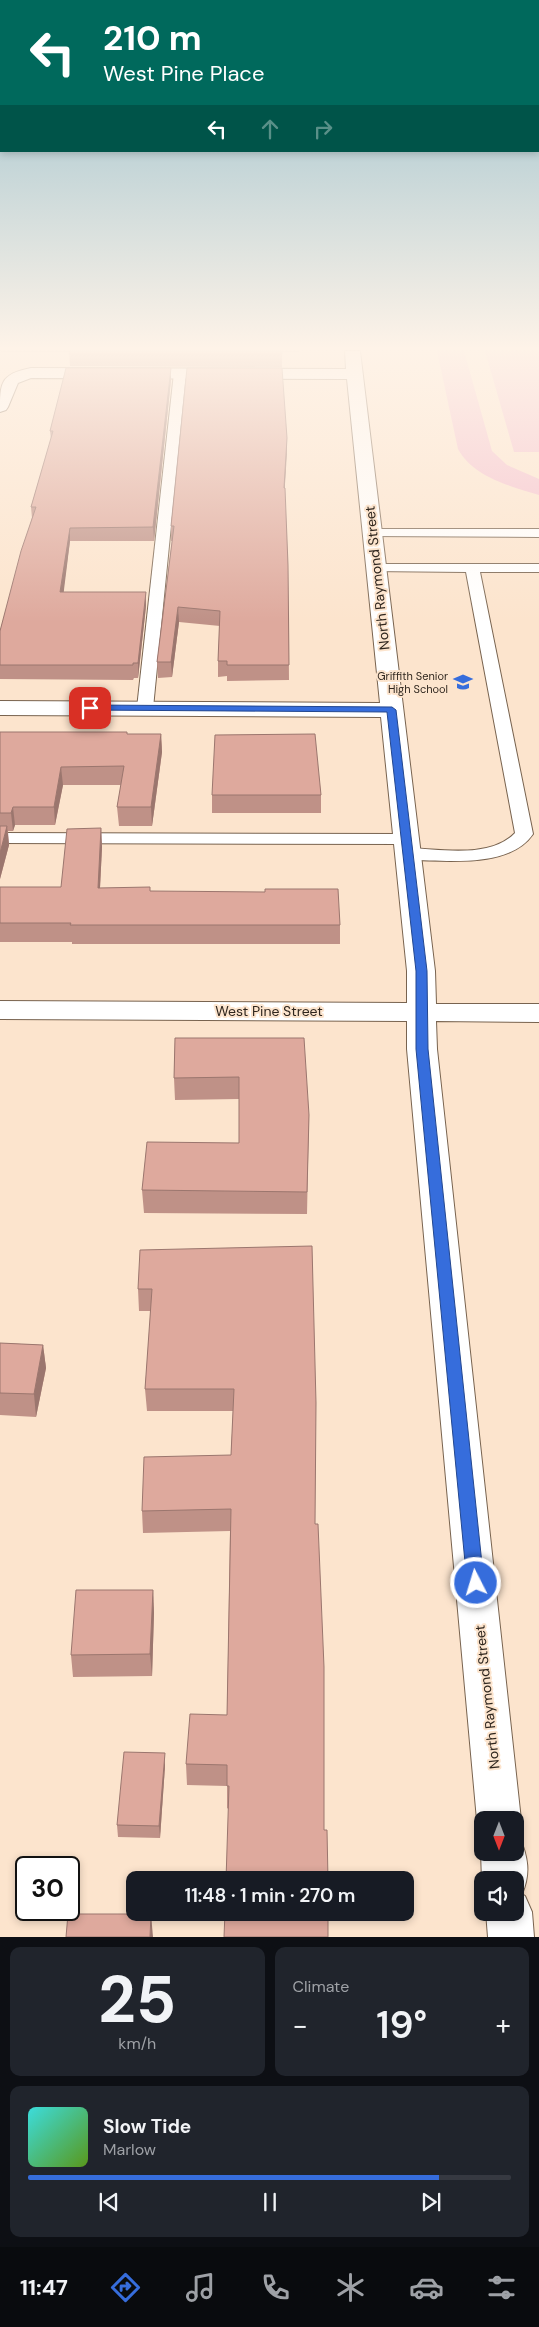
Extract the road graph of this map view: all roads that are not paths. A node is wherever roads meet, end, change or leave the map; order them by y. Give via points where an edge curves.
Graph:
1 (173, 441) edge
2 (362, 441) edge
3 (372, 533) junction
4 (539, 533) edge
5 (376, 568) junction
6 (472, 568) junction
7 (539, 568) edge
8 (0, 708) edge
9 (145, 708) junction
10 (392, 710) junction
11 (0, 838) edge
12 (407, 846) junction
13 (0, 1010) edge
14 (423, 1012) junction
15 (539, 1013) edge
16 (498, 1811) edge
17 (510, 1921) edge
18 (511, 1937) edge

1 - 9 lane
2 - 3 street, North Raymond Street
3 - 4 lane
3 - 5 street, North Raymond Street
5 - 6 lane
5 - 10 street, North Raymond Street
6 - 7 lane
6 - 12 lane via 524,834 520,842 498,851 472,854
8 - 9 street
9 - 10 street
10 - 12 street, North Raymond Street
11 - 12 lane
12 - 14 street, North Raymond Street
13 - 14 street, West Pine Street
14 - 15 street, West Pine Street
14 - 16 street, North Raymond Street via 423,1059
17 - 18 street

